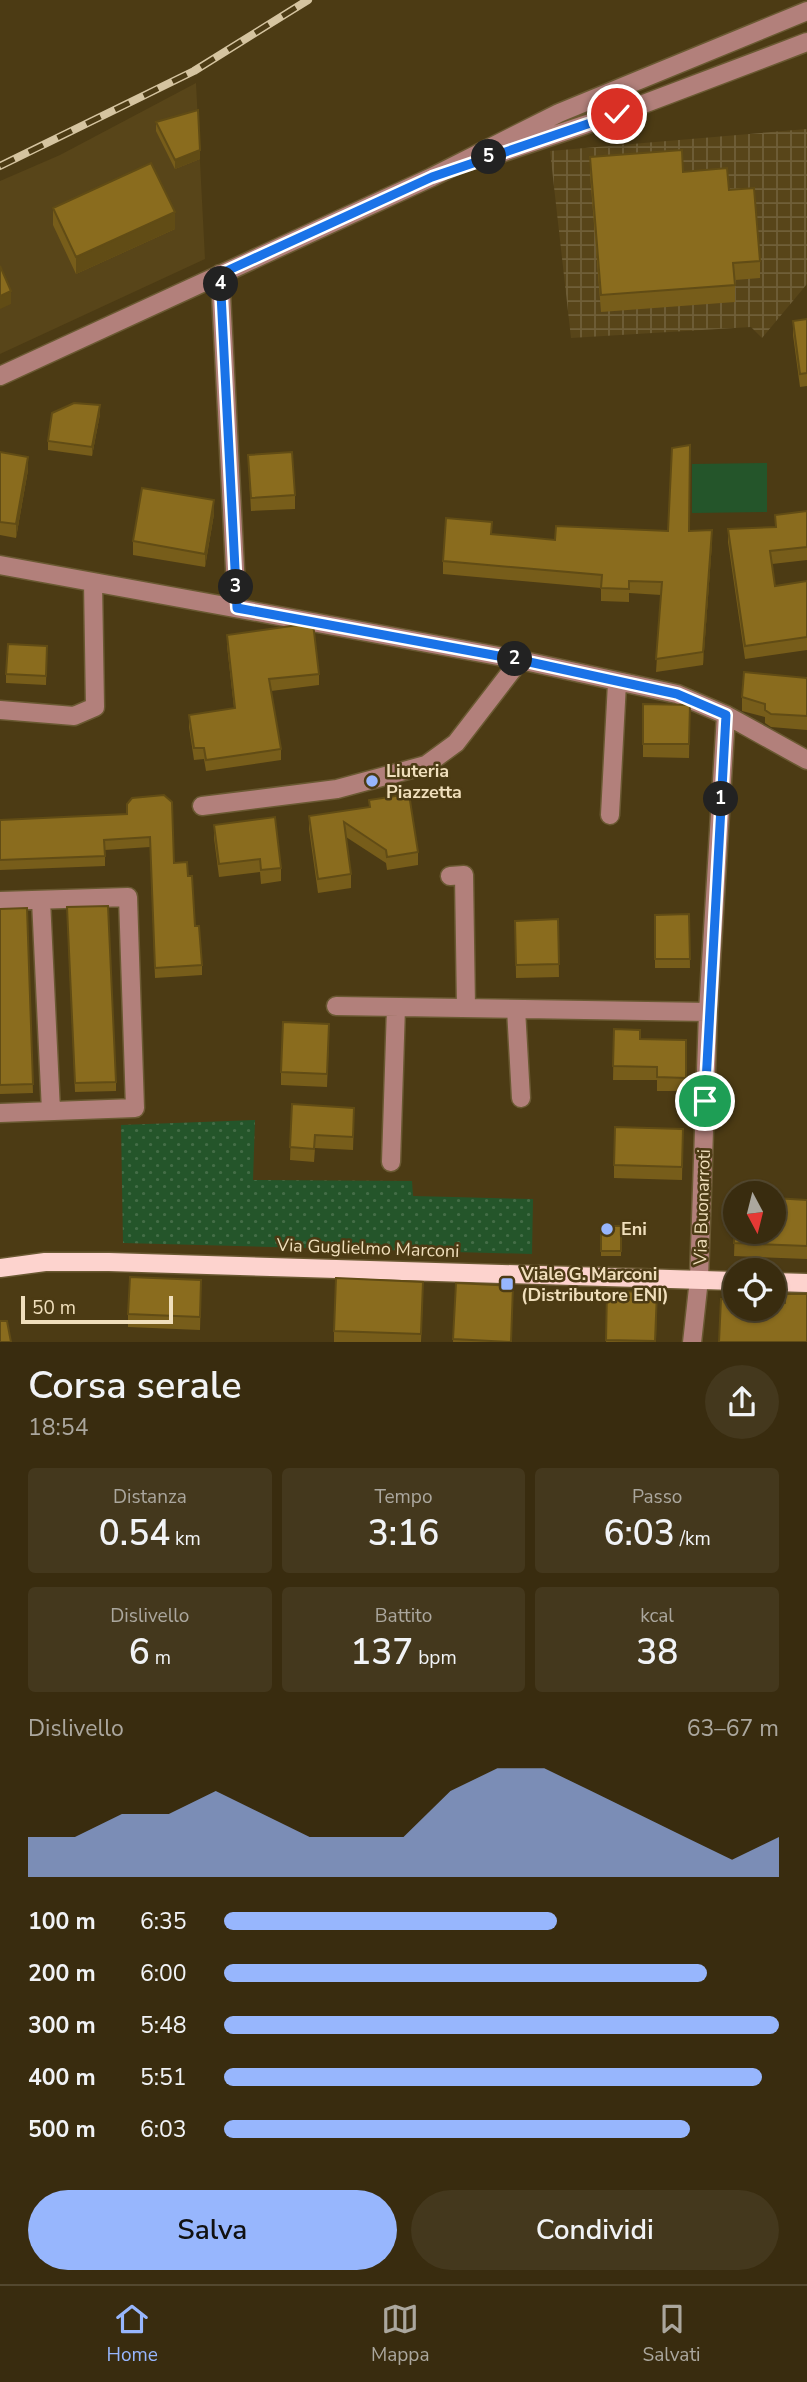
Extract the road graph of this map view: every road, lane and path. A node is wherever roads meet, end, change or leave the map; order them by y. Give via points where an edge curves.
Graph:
1 (807, 11) edge
2 (807, 42) edge
3 (432, 177) junction
4 (220, 274) junction
5 (0, 376) edge
6 (0, 565) edge
7 (93, 582) junction
8 (237, 608) junction
9 (520, 660) junction
10 (617, 683) junction
11 (0, 710) edge
12 (726, 715) junction
13 (807, 760) edge
14 (202, 806) dead end
15 (610, 815) dead end
16 (450, 876) dead end
17 (41, 900) junction
18 (0, 901) edge
19 (335, 1006) dead end
20 (396, 1007) junction
21 (466, 1008) junction
22 (516, 1009) junction
23 (708, 1012) junction
24 (521, 1098) dead end
25 (51, 1111) junction
26 (0, 1112) edge
27 (391, 1161) dead end
28 (0, 1268) edge
29 (699, 1279) junction
30 (723, 1280) edge
31 (786, 1282) edge
32 (807, 1283) edge
33 (692, 1342) edge

1 - 3 street via 559,113
2 - 3 street
3 - 4 street
4 - 5 street
4 - 8 street
6 - 7 street
7 - 8 street
7 - 11 street via 95,707 74,716
8 - 9 street
9 - 10 street
9 - 14 street via 456,743 426,765 337,789
10 - 12 street via 677,694
10 - 15 street
12 - 13 street
12 - 23 street, Via Buonarroti
16 - 21 street via 464,875
17 - 18 street
17 - 25 street
17 - 25 street via 128,897 135,1108
19 - 20 street
20 - 21 street
20 - 27 street
21 - 22 street
22 - 23 street
22 - 24 street
23 - 29 street, Via Buonarroti
25 - 26 street
28 - 29 main road, Via Guglielmo Marconi via 45,1262 109,1262
29 - 30 main road, Via Guglielmo Marconi
29 - 33 street, Via Buonarroti
31 - 32 main road

